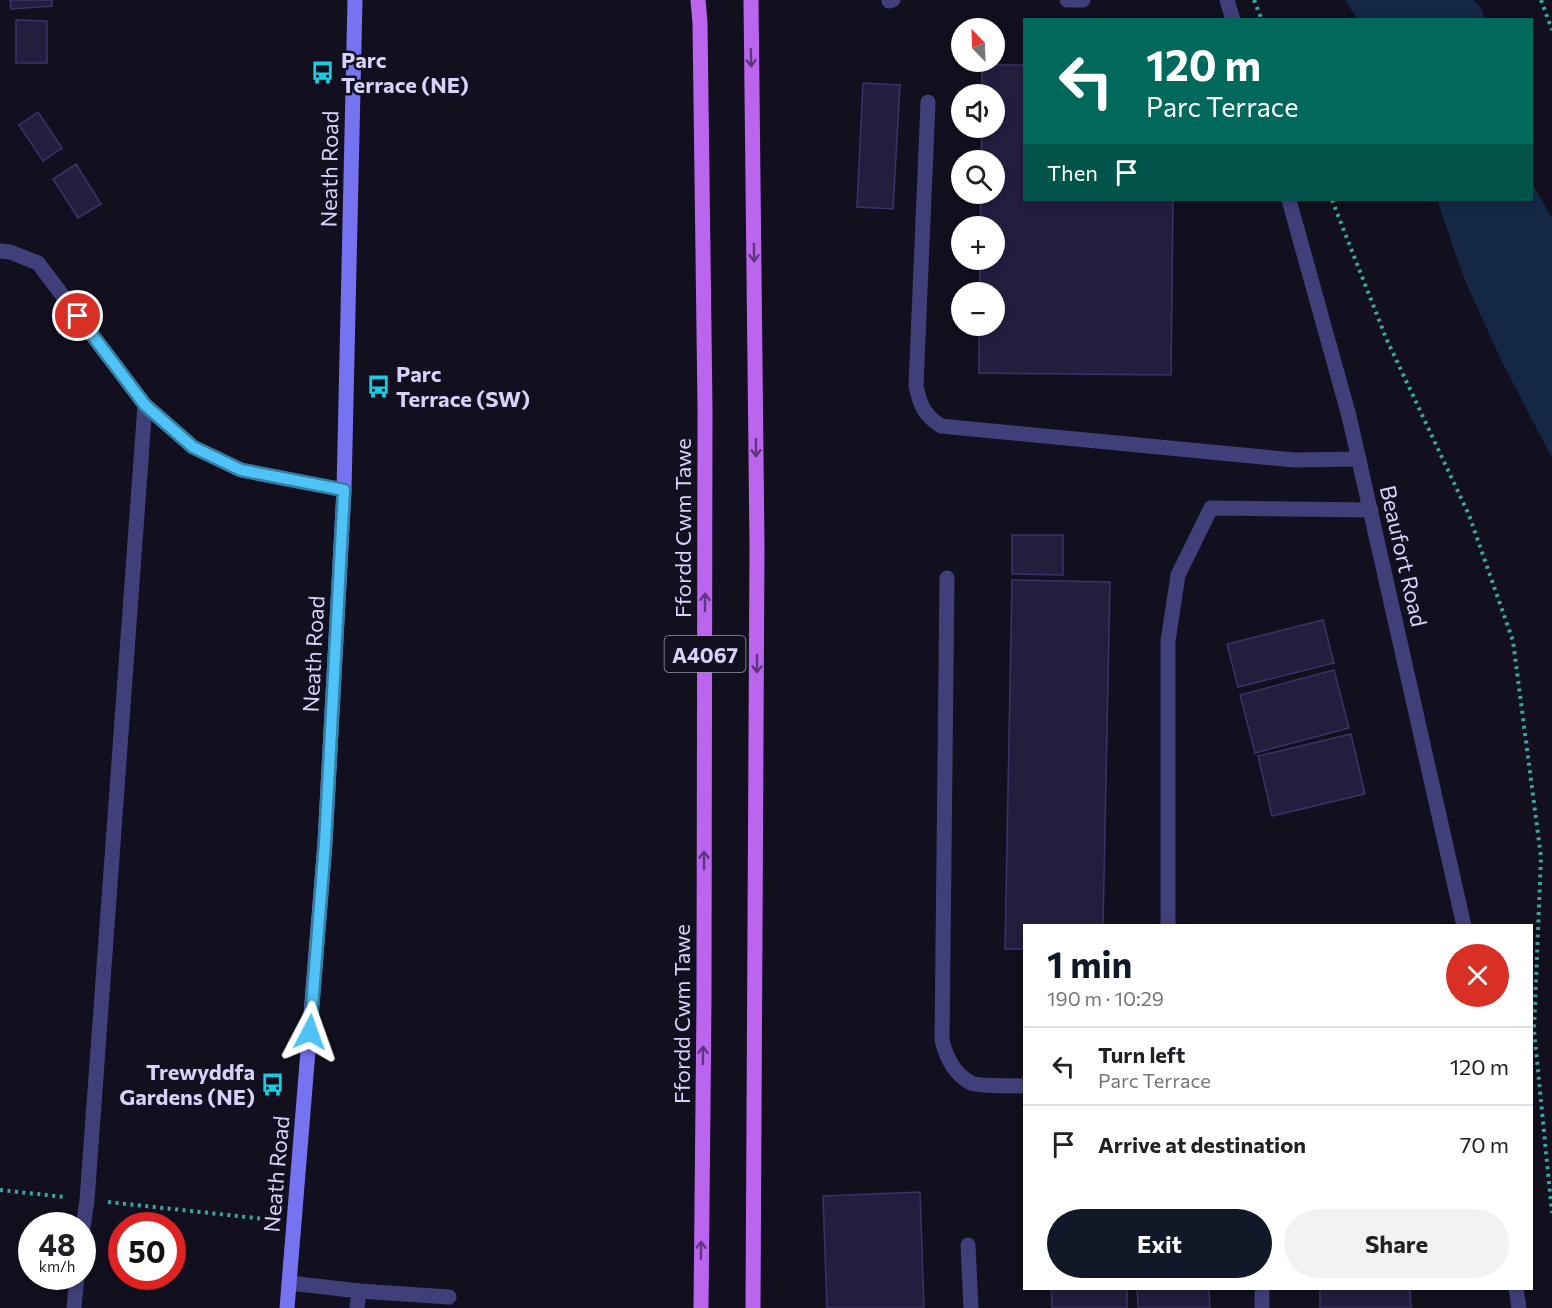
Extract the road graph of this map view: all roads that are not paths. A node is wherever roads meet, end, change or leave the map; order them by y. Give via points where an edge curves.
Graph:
1 (355, 0) edge
2 (698, 0) edge
3 (751, 0) edge
4 (1067, 0) edge
5 (1083, 0) edge
6 (1227, 0) edge
7 (1232, 18) edge
8 (928, 102) dead end
9 (1289, 201) edge
10 (0, 251) edge
11 (145, 405) junction
12 (1359, 459) junction
13 (344, 490) junction
14 (1371, 510) junction
15 (947, 578) dead end
16 (1168, 924) edge
17 (1464, 924) edge
18 (1023, 1086) edge
19 (85, 1212) edge
20 (968, 1245) dead end
21 (290, 1283) junction
22 (76, 1290) edge
23 (1262, 1290) edge
24 (1516, 1290) edge
25 (360, 1291) junction
26 (449, 1297) dead end
27 (74, 1308) edge
28 (287, 1308) edge
29 (357, 1308) edge
30 (701, 1308) edge
31 (753, 1308) edge
32 (971, 1308) edge
33 (1262, 1308) edge
34 (1519, 1308) edge

1 - 13 main road, Neath Road
30 -> 2 main road, Ffordd Cwm Tawe / A4067 via 705,408
3 -> 31 main road, A4067 via 757,546
4 - 5 street
6 - 7 street
8 - 12 street via 916,386 929,419 941,426 1294,460
9 - 12 street, Beaufort Road
10 - 11 street via 38,263
11 - 13 street via 193,447 241,470
11 - 19 street
12 - 14 street, Beaufort Road
13 - 21 main road, Neath Road via 325,843
14 - 16 street via 1211,508 1178,576 1168,641
14 - 17 street, Beaufort Road
15 - 18 street via 942,1040 945,1056 972,1084
20 - 32 street
21 - 25 street
21 - 28 main road, Neath Road
22 - 27 street
23 - 33 street
24 - 34 street
25 - 26 street
25 - 29 street

